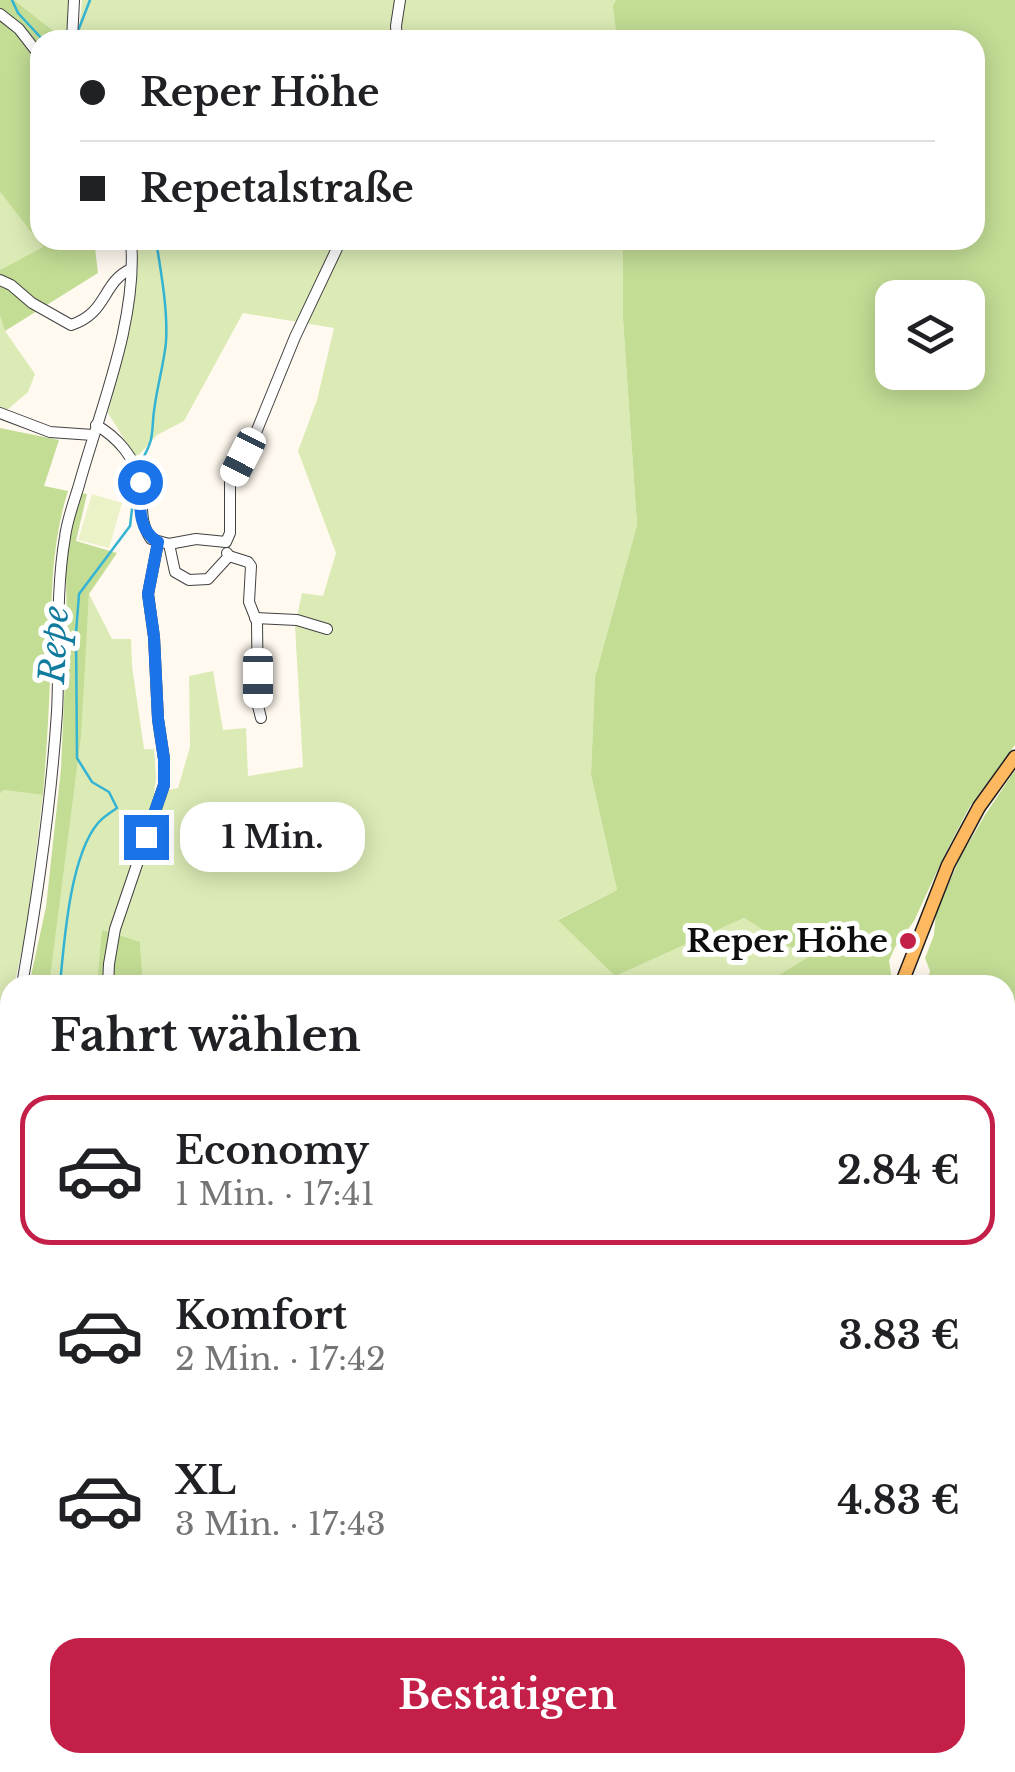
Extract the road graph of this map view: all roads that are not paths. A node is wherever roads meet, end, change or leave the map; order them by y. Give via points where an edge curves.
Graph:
1 (74, 0) edge
2 (400, 0) edge
3 (0, 14) edge
4 (72, 30) edge
5 (396, 30) edge
6 (30, 43) edge
7 (130, 250) edge
8 (336, 250) edge
9 (131, 269) junction
10 (0, 280) edge
11 (0, 413) edge
12 (94, 430) junction
13 (226, 542) junction
14 (164, 544) junction
15 (228, 556) junction
16 (255, 618) junction
17 (327, 629) dead end
18 (261, 718) dead end
19 (1015, 757) edge
20 (24, 975) edge
21 (108, 975) edge
22 (905, 975) edge

1 - 4 street
2 - 5 street
3 - 6 street
7 - 9 street
8 - 13 street via 230,483
9 - 10 street via 117,277 94,313 71,325
9 - 12 street via 124,327
11 - 12 street via 50,432
12 - 14 street via 118,441 132,460 143,524 148,536
12 - 20 street via 65,533 52,774
13 - 14 street
13 - 15 street
14 - 15 street via 176,572 188,580 208,579
14 - 21 street via 148,594 164,785 115,929
15 - 16 street via 250,564 248,602
16 - 17 street
16 - 18 street
19 - 22 main road via 948,865

